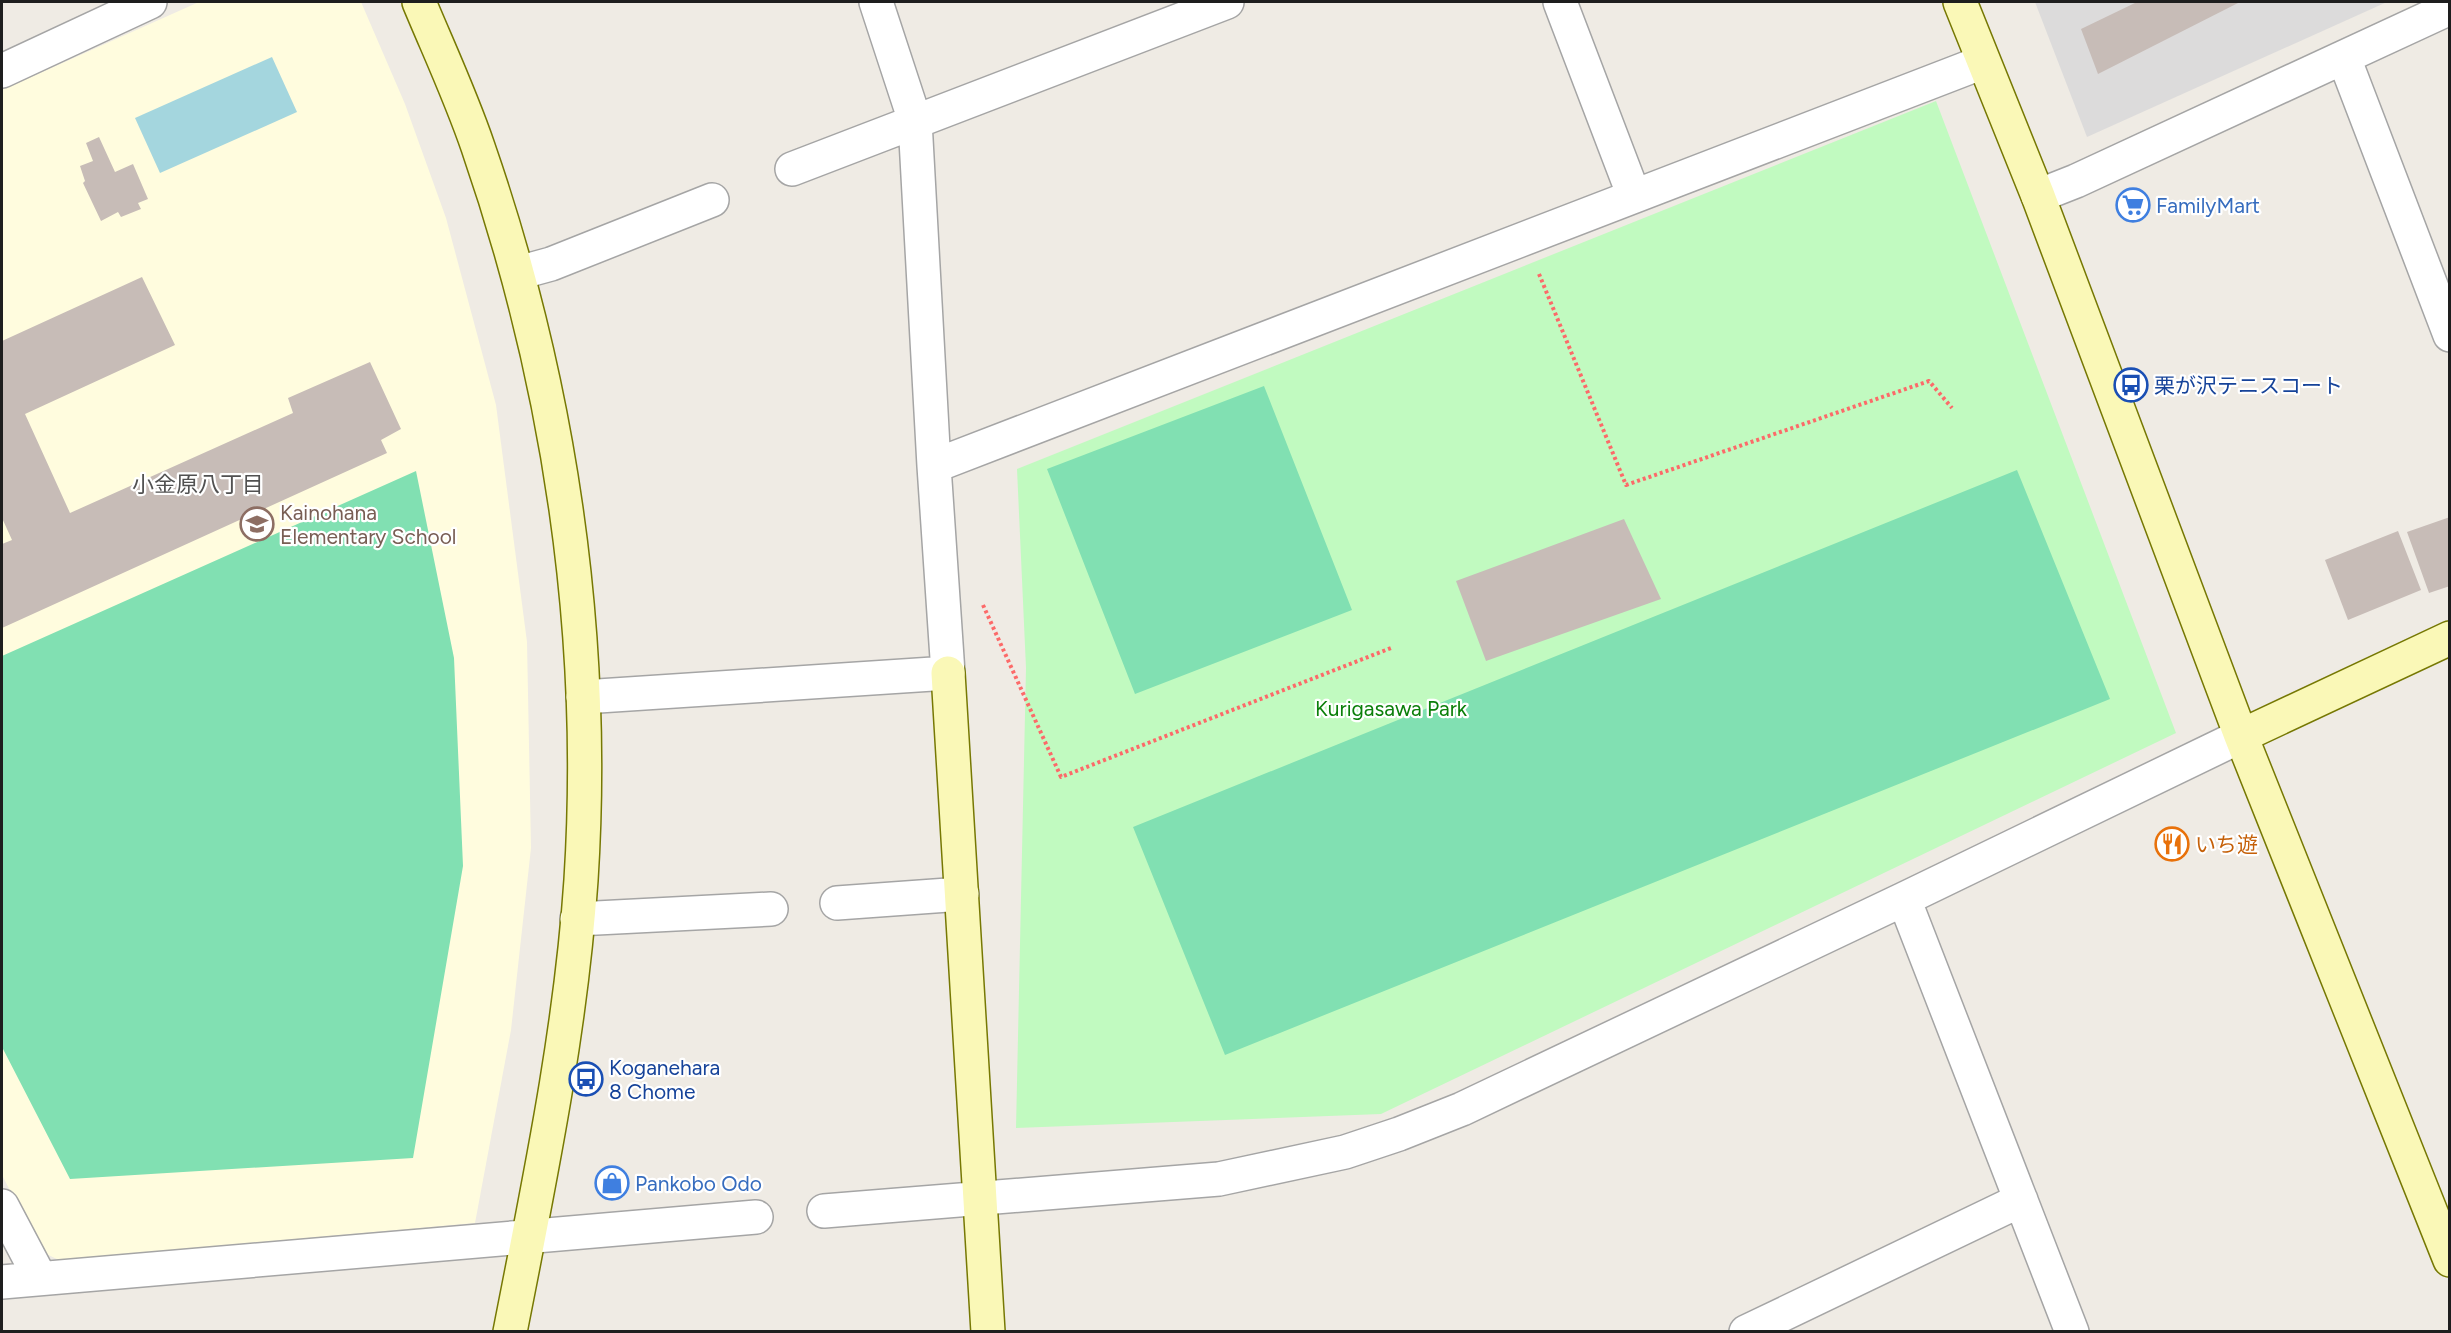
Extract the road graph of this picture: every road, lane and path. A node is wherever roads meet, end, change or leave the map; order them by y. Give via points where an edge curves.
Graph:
1 (150, 2) edge
2 (419, 2) edge
3 (876, 2) edge
4 (1227, 2) edge
5 (1560, 2) edge
6 (1960, 2) edge
7 (2450, 8) edge
8 (103, 11) edge
9 (2344, 58) junction
10 (1983, 62) junction
11 (2, 71) edge
12 (915, 121) junction
13 (792, 169) dead end
14 (1634, 196) junction
15 (2038, 196) junction
16 (712, 200) dead end
17 (1524, 237) junction
18 (518, 273) junction
19 (2440, 284) edge
20 (2450, 335) edge
21 (1952, 408) dead end
22 (934, 466) junction
23 (979, 596) dead end
24 (2450, 638) edge
25 (1390, 648) dead end
26 (948, 673) junction
27 (583, 698) junction
28 (2241, 736) junction
29 (962, 894) junction
30 (1904, 899) junction
31 (837, 903) dead end
32 (771, 909) dead end
33 (577, 919) junction
34 (980, 1197) junction
35 (2021, 1200) junction
36 (2, 1206) edge
37 (824, 1211) dead end
38 (756, 1217) dead end
39 (529, 1236) junction
40 (2450, 1260) edge
41 (40, 1278) junction
42 (2, 1282) edge
43 (510, 1332) edge
44 (988, 1332) edge
45 (1746, 1332) edge
46 (2072, 1332) edge

1 - 8 street
2 - 18 street via 478,146
3 - 12 street
4 - 12 street
5 - 14 street
6 - 10 street
7 - 9 street
8 - 11 street
9 - 15 street
9 - 19 street
10 - 14 street
10 - 15 street
12 - 13 street
12 - 22 street
14 - 17 street
15 - 28 street
16 - 18 street via 551,264
17 - 21 path via 1626,485 1929,381
17 - 22 street
18 - 27 street via 558,447
19 - 20 street
22 - 26 street
23 - 25 path via 1061,777
24 - 28 street
26 - 27 street
26 - 29 street
27 - 33 street via 585,797
28 - 30 street
28 - 40 street
29 - 31 street
29 - 34 street
30 - 34 street via 1462,1109 1346,1152 1219,1179
30 - 35 street
32 - 33 street
33 - 39 street via 556,1084
34 - 37 street
34 - 44 street
35 - 45 street
35 - 46 street
36 - 41 street
38 - 39 street
39 - 41 street
39 - 43 street
41 - 42 street

